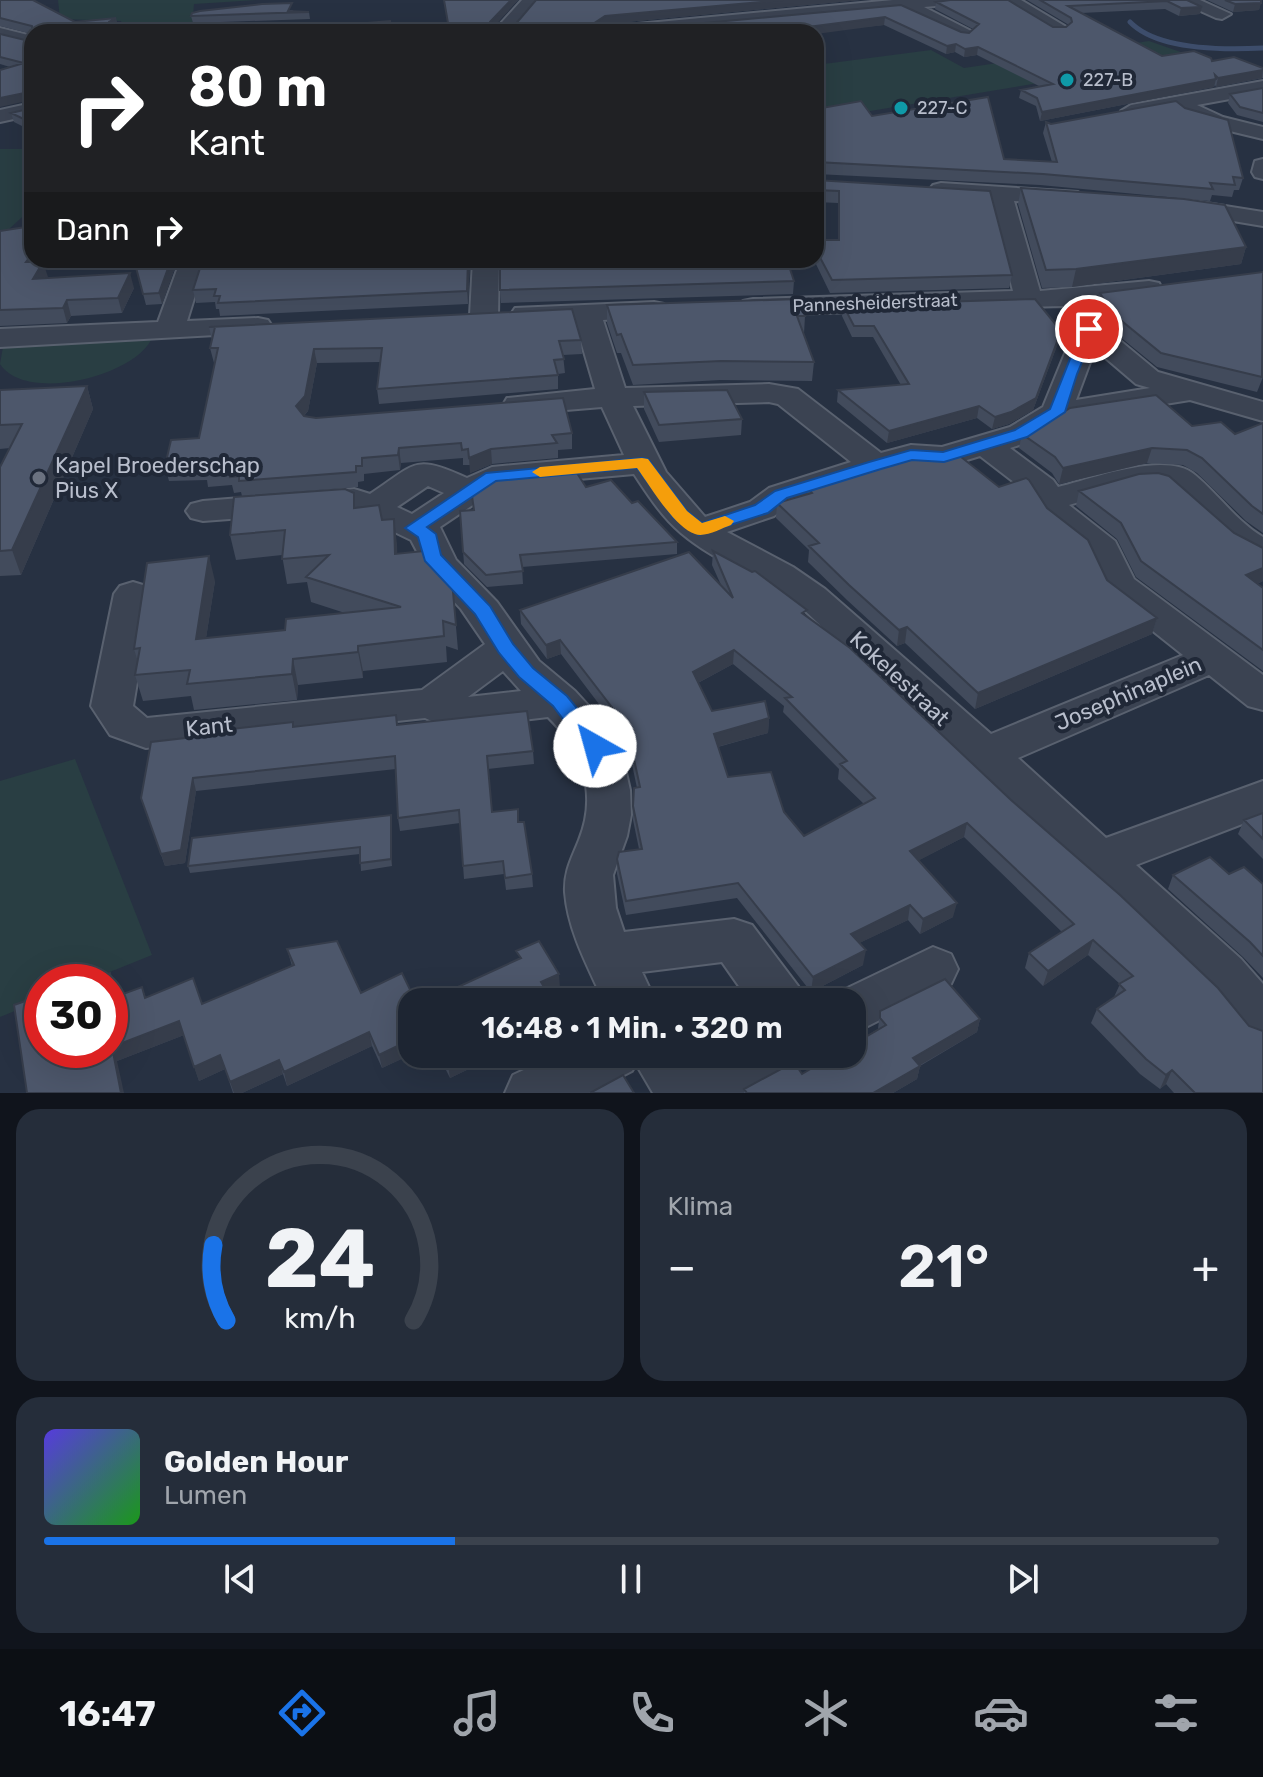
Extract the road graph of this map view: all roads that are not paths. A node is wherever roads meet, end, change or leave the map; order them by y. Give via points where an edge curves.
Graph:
1 (531, 0) edge
2 (947, 0) edge
3 (1009, 0) edge
4 (1184, 0) edge
5 (904, 4) junction
6 (1222, 14) edge
7 (510, 24) edge
8 (690, 24) edge
9 (1059, 28) edge
10 (0, 33) edge
11 (966, 33) edge
12 (24, 39) edge
13 (1263, 87) edge
14 (1184, 102) junction
15 (24, 111) edge
16 (1108, 115) edge
17 (0, 116) edge
18 (1263, 133) edge
19 (1263, 166) edge
20 (1263, 172) edge
21 (924, 189) edge
22 (1000, 193) junction
23 (1090, 198) edge
24 (1153, 204) edge
25 (1263, 219) edge
26 (192, 268) edge
27 (484, 268) edge
28 (1180, 285) edge
29 (1028, 298) junction
30 (1072, 298) junction
31 (723, 308) edge
32 (678, 309) edge
33 (587, 312) junction
34 (278, 325) edge
35 (170, 329) junction
36 (1089, 329) junction
37 (0, 338) edge
38 (1187, 392) junction
39 (616, 397) junction
40 (490, 407) edge
41 (1057, 412) junction
42 (1263, 412) edge
43 (986, 445) junction
44 (642, 463) junction
45 (875, 465) junction
46 (468, 491) junction
47 (1049, 500) junction
48 (372, 508) junction
49 (203, 511) dead end
50 (414, 528) junction
51 (699, 530) junction
52 (1263, 552) edge
53 (133, 594) dead end
54 (506, 648) junction
55 (1214, 657) junction
56 (1263, 696) edge
57 (560, 701) junction
58 (432, 703) junction
59 (984, 755) junction
60 (1263, 798) edge
61 (1098, 860) junction
62 (608, 955) junction
63 (933, 969) dead end
64 (623, 988) edge
65 (770, 988) edge
66 (866, 1004) edge
67 (1263, 1022) edge
68 (584, 1068) edge
69 (667, 1068) edge
70 (748, 1068) edge
71 (533, 1093) edge
72 (684, 1093) edge
73 (706, 1093) edge

1 - 7 street
2 - 5 street
3 - 9 street
4 - 6 street
5 - 8 street
5 - 11 street
10 - 12 street
13 - 14 street
14 - 16 street
14 - 18 street via 1190,112
15 - 17 street
19 - 20 street
21 - 22 street
22 - 23 street
22 - 29 street
24 - 25 street
26 - 35 street
27 - 33 street via 472,316
28 - 30 street, Pannesheiderstraat
29 - 30 street, Pannesheiderstraat
29 - 31 street, Pannesheiderstraat
30 - 36 street
32 - 33 street
33 - 39 street, Kokelestraat via 596,351
34 - 35 street
35 - 37 street
36 - 38 street via 1147,378
36 - 41 street
38 - 41 street
38 - 42 street
39 - 40 street
39 - 44 street, Kokelestraat
39 - 45 street via 787,396
41 - 43 street via 1021,434
43 - 45 street via 944,457 911,455
43 - 47 street via 1041,487
44 - 46 street via 492,477
44 - 51 street, Kokelestraat
45 - 51 street via 781,495 762,509
46 - 48 street via 426,472
46 - 50 street
47 - 52 street via 1150,474 1180,479 1235,535
47 - 55 street via 1057,514 1102,549 1118,585
48 - 49 street via 354,499
48 - 50 street
50 - 54 street via 427,534 432,557 483,610
51 - 59 street, Kokelestraat via 810,595
53 - 58 street, Kant via 112,706 124,726 146,733
54 - 57 street
54 - 58 street
55 - 56 street, Josephinaplein
55 - 59 street, Josephinaplein
57 - 58 street, Kant via 449,714
57 - 62 street via 602,760 609,814 589,875 593,913
59 - 61 street, Kokelestraat
60 - 61 street
61 - 67 street, Kokelestraat via 1223,974
62 - 64 street
62 - 65 street via 734,940
63 - 66 street
68 - 71 street
69 - 72 street
70 - 73 street

